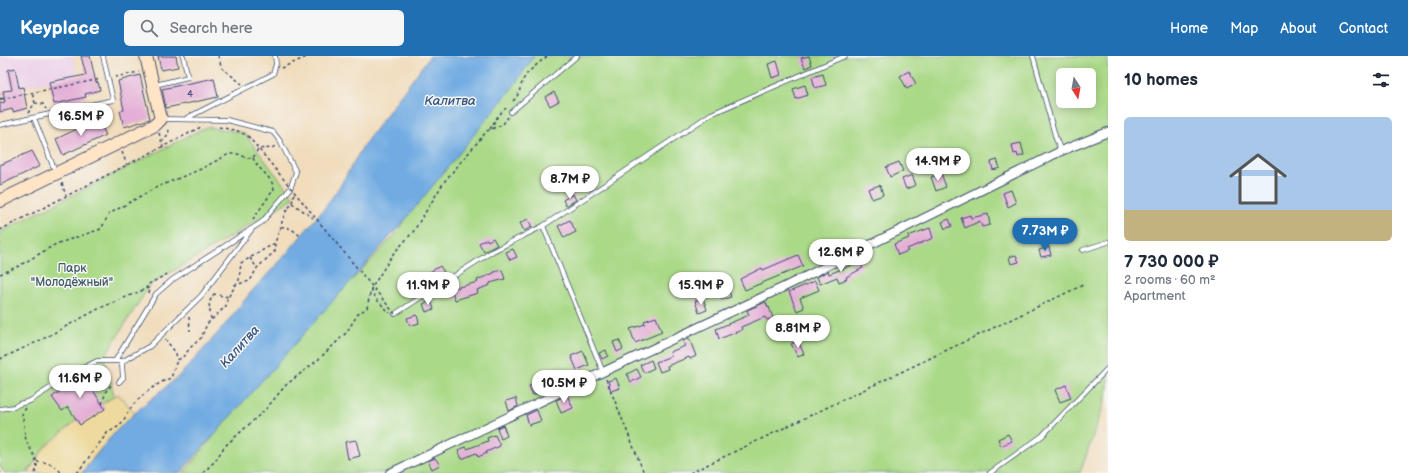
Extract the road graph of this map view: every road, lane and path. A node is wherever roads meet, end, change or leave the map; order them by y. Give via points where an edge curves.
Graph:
1 (103, 56) edge
2 (146, 56) edge
3 (183, 56) edge
4 (218, 56) edge
5 (275, 56) edge
6 (309, 56) edge
7 (548, 56) edge
8 (577, 56) edge
9 (846, 56) edge
10 (1033, 56) edge
11 (143, 71) dead end
12 (274, 71) junction
13 (108, 78) junction
14 (153, 85) junction
15 (246, 88) junction
16 (32, 93) junction
17 (0, 94) edge
18 (1, 100) edge
19 (35, 103) junction
20 (511, 112) joint
21 (50, 114) junction
22 (34, 118) junction
23 (185, 119) junction
24 (26, 120) junction
25 (158, 123) junction
26 (0, 125) edge
27 (195, 125) dead end
28 (209, 125) dead end
29 (204, 126) dead end
30 (216, 126) dead end
31 (487, 132) junction
32 (1108, 132) edge
33 (280, 141) junction
34 (162, 142) junction
35 (119, 143) junction
36 (163, 147) junction
37 (1061, 151) junction
38 (253, 158) junction
39 (127, 165) junction
40 (56, 174) junction
41 (292, 185) junction
42 (66, 196) junction
43 (0, 201) edge
44 (292, 203) junction
45 (313, 218) dead end
46 (253, 219) dead end
47 (544, 226) junction
48 (281, 227) junction
49 (252, 229) junction
50 (0, 230) edge
51 (300, 236) dead end
52 (1108, 242) edge
53 (276, 243) junction
54 (1083, 250) dead end
55 (250, 258) junction
56 (257, 268) junction
57 (171, 272) dead end
58 (0, 274) edge
59 (1085, 284) dead end
60 (234, 286) junction
61 (146, 289) junction
62 (206, 289) junction
63 (371, 289) junction
64 (148, 294) dead end
65 (213, 295) junction
66 (229, 297) junction
67 (189, 308) junction
68 (395, 314) junction
69 (211, 319) junction
70 (190, 331) dead end
71 (162, 335) junction
72 (0, 359) edge
73 (177, 360) junction
74 (115, 361) junction
75 (124, 361) junction
76 (1108, 368) edge
77 (603, 372) junction
78 (117, 381) joint
79 (30, 402) junction
80 (102, 404) dead end
81 (0, 409) edge
82 (36, 462) junction
83 (35, 473) edge
84 (61, 473) edge
85 (77, 473) edge
86 (203, 473) edge
87 (390, 473) edge
88 (644, 473) edge
89 (690, 473) edge
90 (990, 473) edge

1 - 13 lane
2 - 14 street
3 - 14 lane via 188,77
4 - 15 path via 222,68
5 - 12 lane
6 - 12 path
7 - 31 path via 524,77 519,95 498,116
8 - 20 lane
9 - 47 lane via 711,114
10 - 37 lane
11 - 13 path
12 - 15 lane via 274,74
13 - 16 path
13 - 21 lane via 113,100
14 - 25 street
15 - 23 lane
16 - 18 path
16 - 19 path
17 - 18 path
19 - 21 path via 43,104
19 - 24 path
20 - 31 path via 503,124
21 - 22 lane
22 - 24 lane
22 - 40 lane
23 - 25 lane
23 - 33 lane via 227,120 253,125 273,132
24 - 26 lane
25 - 34 path
25 - 34 path via 168,125 169,133
25 - 35 street
27 - 28 path
29 - 36 path
30 - 68 path, bridge via 248,136
31 - 63 path via 444,182 413,232 393,254
32 - 37 street
33 - 38 path via 272,148 258,149
33 - 41 lane via 296,172
34 - 36 path
35 - 39 path
35 - 40 street
36 - 39 path
37 - 77 street via 791,284
38 - 46 path via 274,189
38 - 58 path via 229,154 155,188 109,214 100,229 56,244 18,267
39 - 42 path
40 - 42 path via 64,186
40 - 43 street
41 - 44 path
41 - 49 lane via 278,205
42 - 50 path
44 - 45 path
44 - 48 path via 285,213
47 - 68 lane via 493,251
47 - 77 lane
48 - 51 path via 295,231
48 - 53 path
49 - 62 lane
49 - 74 lane via 172,280 156,294
52 - 54 lane
53 - 55 path
53 - 56 path via 275,251
55 - 56 path
55 - 60 path via 241,263 238,280
56 - 60 path via 250,281
57 - 61 path via 147,285
59 - 89 path
60 - 66 path
61 - 64 path via 150,290
61 - 72 path via 100,308
62 - 65 path
62 - 67 lane
63 - 68 path via 384,308
63 - 86 path via 367,308 358,314 346,333 286,385 265,410 224,447
65 - 66 path
65 - 69 path via 208,303
66 - 69 path via 226,306
67 - 70 path
67 - 71 lane
69 - 73 path via 201,338
71 - 73 path via 176,353
71 - 75 lane via 150,346
73 - 85 path via 171,378 160,382 139,399 125,421 108,432
74 - 75 lane
74 - 79 lane via 96,361
75 - 78 lane via 122,378
76 - 90 lane via 1042,436
77 - 87 street
77 - 88 path
78 - 80 path via 106,391
79 - 81 lane
79 - 82 path via 22,414 26,440 36,457
82 - 83 path
82 - 84 path via 46,462

